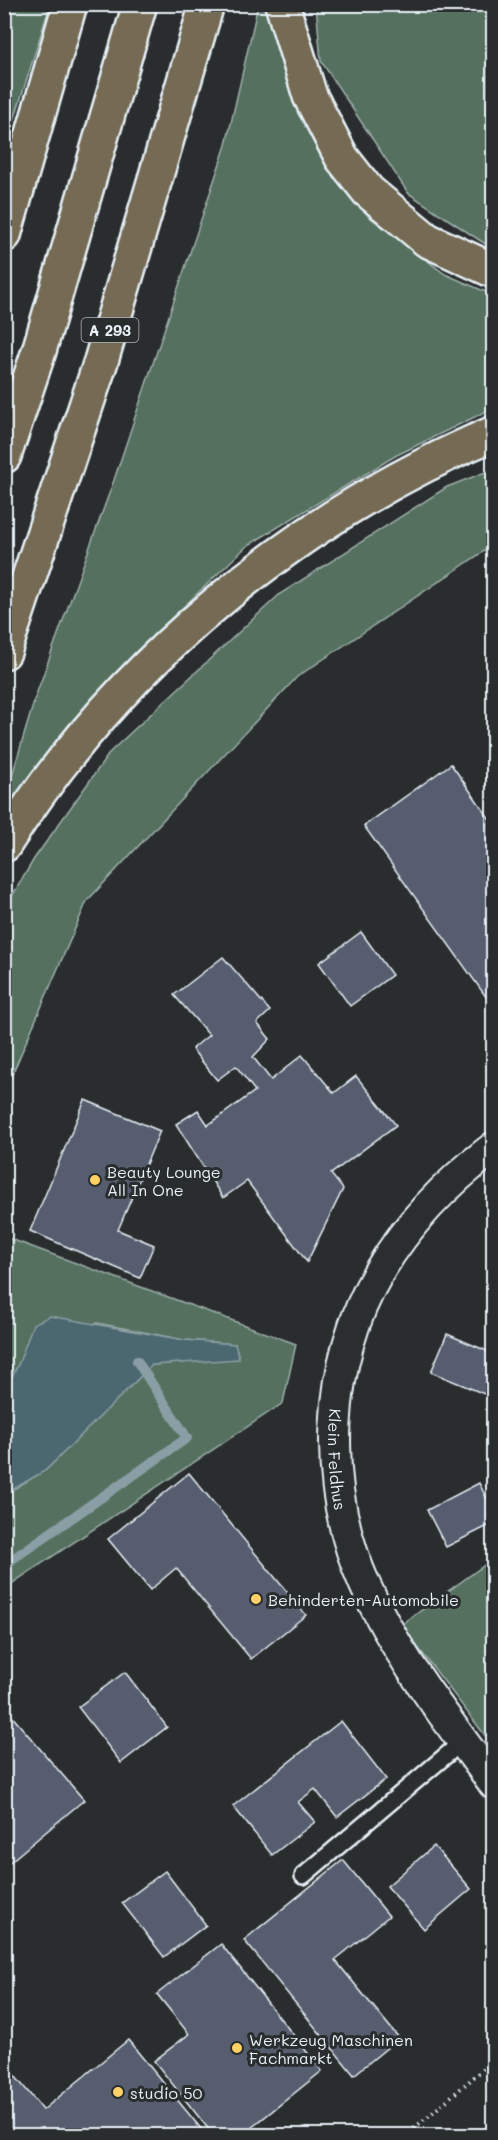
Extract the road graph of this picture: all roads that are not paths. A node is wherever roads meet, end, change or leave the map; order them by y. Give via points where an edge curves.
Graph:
1 (70, 4) edge
2 (140, 4) edge
3 (207, 4) edge
4 (282, 4) edge
5 (4, 235) edge
6 (494, 271) edge
7 (494, 433) edge
8 (4, 456) edge
9 (4, 652) edge
10 (4, 845) edge
11 (494, 1147) edge
12 (463, 1741) junction
13 (494, 1784) edge
14 (303, 1876) dead end

1 - 5 highway
2 - 8 highway via 39,351
3 - 9 highway, A 293 via 101,361
4 - 6 highway via 310,96 342,158 368,191 427,240
7 - 10 highway via 389,482 335,515 210,610 105,713 58,769
11 - 12 street, Klein Feldhus via 457,1176 426,1208 380,1270 346,1355 335,1435 342,1512 359,1571 399,1648
12 - 13 street, Klein Feldhus
12 - 14 lane

